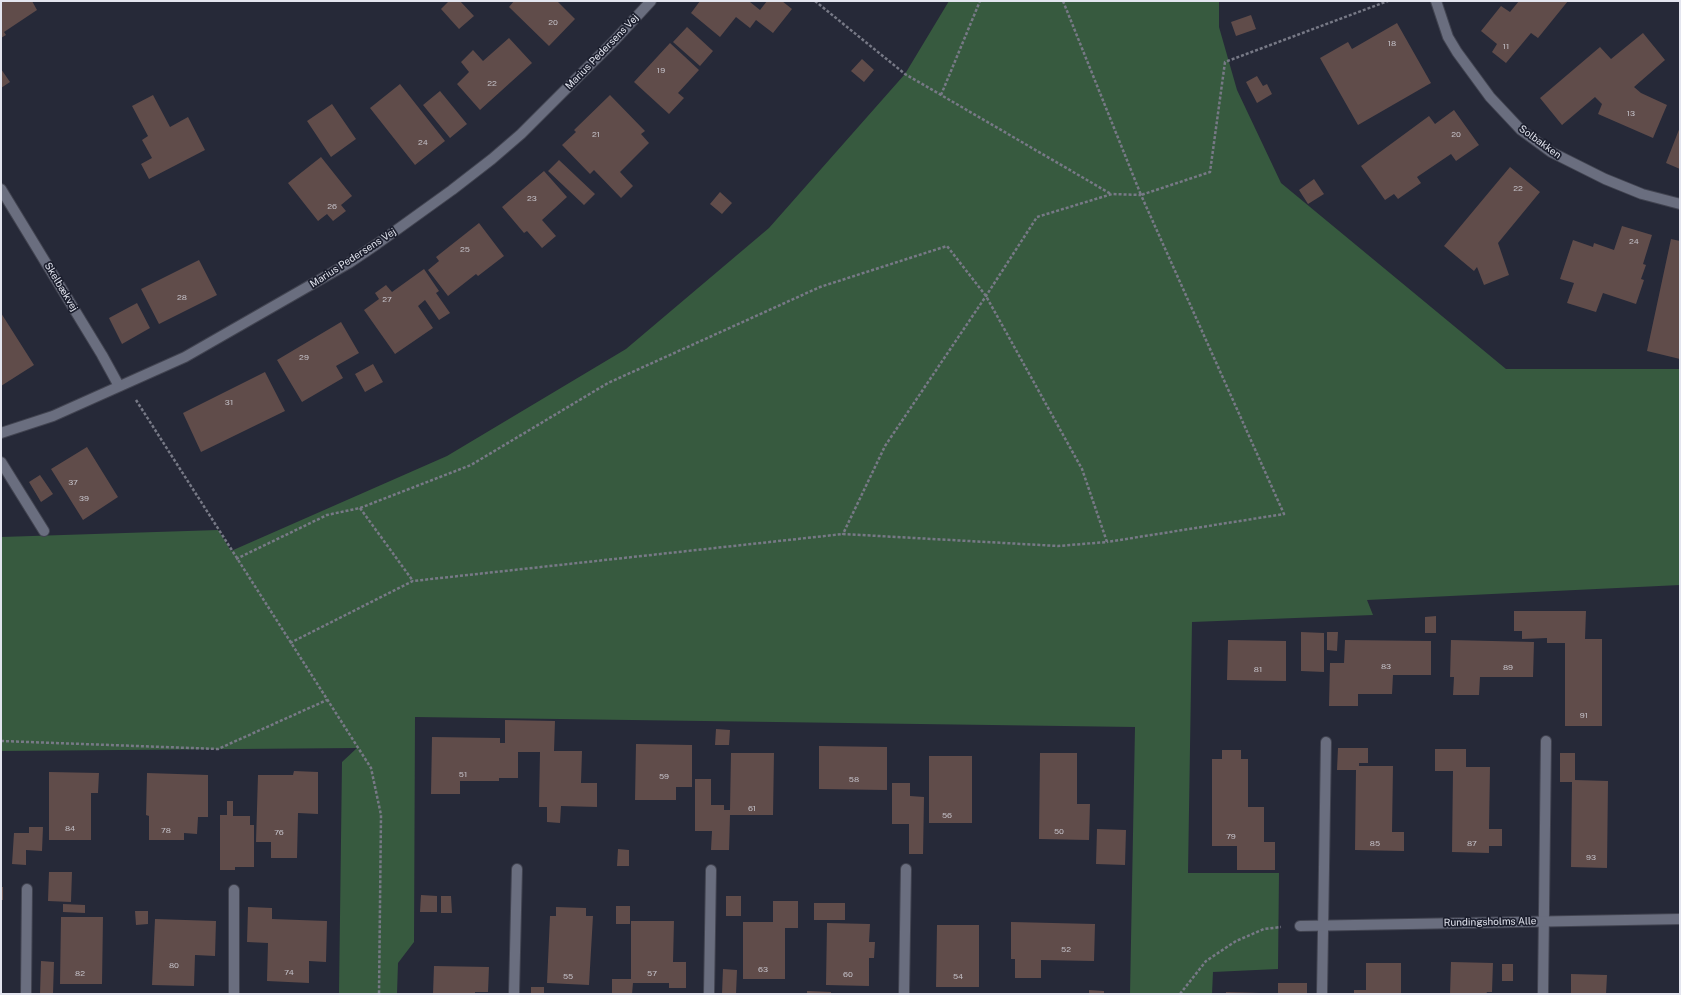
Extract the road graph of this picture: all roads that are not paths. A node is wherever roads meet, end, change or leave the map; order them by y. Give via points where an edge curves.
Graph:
1 (651, 1) edge
2 (1436, 1) edge
3 (1, 189) edge
4 (1680, 204) edge
5 (122, 385) junction
6 (1, 433) edge
7 (1, 462) edge
8 (44, 531) dead end
9 (1546, 741) dead end
10 (1326, 742) dead end
11 (517, 869) dead end
12 (906, 869) dead end
13 (711, 870) dead end
14 (26, 889) dead end
15 (234, 890) dead end
16 (1680, 919) edge
17 (1544, 922) junction
18 (1300, 926) road end
19 (1323, 926) junction
20 (26, 994) edge
21 (234, 994) edge
22 (514, 994) edge
23 (709, 994) edge
24 (904, 994) edge
25 (1322, 994) edge
26 (1543, 994) edge

1 - 5 street, Marius Pedersens Vej via 521,134 416,216 349,263 219,338 185,357
2 - 4 street, Solbakken via 1448,37 1457,52 1490,98 1521,130 1551,152 1605,179 1642,194
3 - 5 street, Skelbækvej
5 - 6 street, Marius Pedersens Vej via 53,416
7 - 8 street
9 - 17 street
10 - 19 street
11 - 22 street
12 - 24 street
13 - 23 street
14 - 20 street
15 - 21 street
16 - 17 street, Rundingsholms Alle
17 - 19 street, Rundingsholms Alle
17 - 26 street
18 - 19 street, Rundingsholms Alle
19 - 25 street

